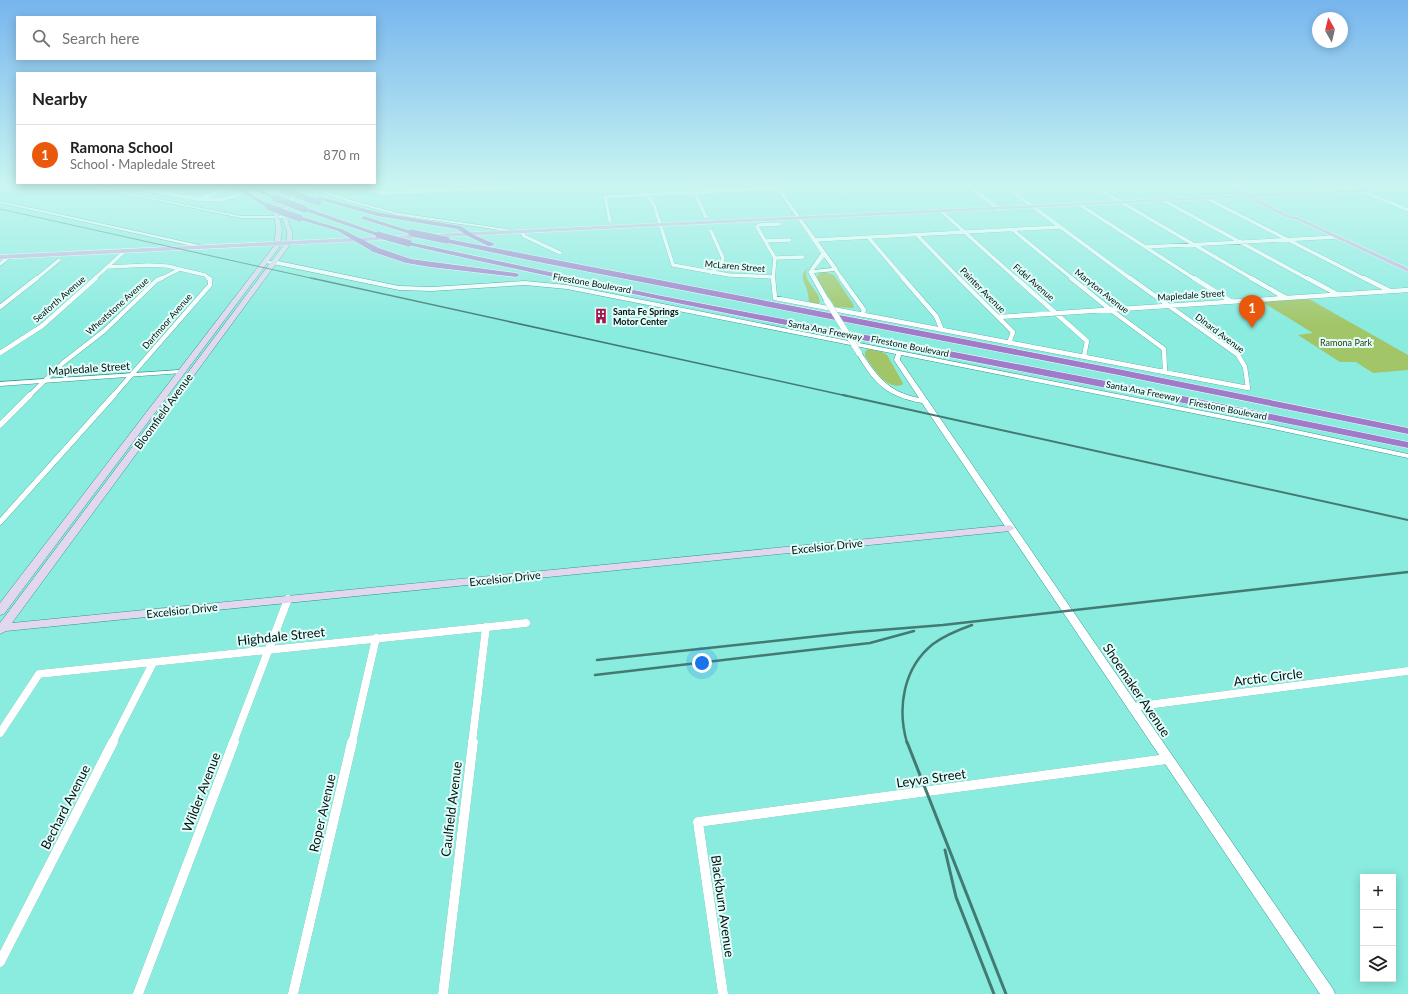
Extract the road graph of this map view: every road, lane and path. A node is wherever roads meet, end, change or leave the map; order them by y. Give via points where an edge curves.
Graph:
1 (139, 233) edge
2 (278, 233) edge
3 (291, 233) edge
4 (347, 233) edge
5 (377, 233) edge
6 (414, 233) edge
7 (487, 233) edge
8 (531, 233) edge
9 (664, 233) edge
10 (712, 233) edge
11 (761, 233) edge
12 (809, 233) edge
13 (942, 233) edge
14 (966, 233) edge
15 (1017, 233) edge
16 (1069, 233) edge
17 (1124, 233) edge
18 (1175, 233) edge
19 (1224, 233) edge
20 (1276, 233) edge
21 (1329, 233) edge
22 (523, 234) junction
23 (469, 235) junction
24 (917, 235) junction
25 (868, 237) junction
26 (1337, 237) junction
27 (1287, 239) junction
28 (360, 240) junction
29 (790, 240) dead end
30 (814, 240) junction
31 (765, 241) junction
32 (1240, 242) junction
33 (277, 244) junction
34 (287, 244) junction
35 (1194, 245) junction
36 (1146, 247) junction
37 (203, 248) junction
38 (123, 253) junction
39 (560, 253) dead end
40 (823, 253) junction
41 (509, 254) junction
42 (803, 257) dead end
43 (4, 258) edge
44 (775, 258) junction
45 (60, 260) dead end
46 (265, 262) junction
47 (273, 263) junction
48 (0, 264) edge
49 (498, 264) junction
50 (108, 267) junction
51 (835, 269) junction
52 (178, 270) junction
53 (1408, 270) edge
54 (810, 272) junction
55 (711, 273) junction
56 (773, 277) junction
57 (673, 285) junction
58 (1408, 290) edge
59 (1391, 291) junction
60 (1339, 295) junction
61 (1286, 298) junction
62 (1232, 302) junction
63 (705, 306) junction
64 (1169, 306) junction
65 (0, 307) edge
66 (1111, 310) junction
67 (1057, 313) junction
68 (862, 315) junction
69 (999, 317) junction
70 (942, 330) junction
71 (1009, 343) junction
72 (0, 353) edge
73 (899, 353) junction
74 (1084, 356) junction
75 (194, 368) junction
76 (180, 372) junction
77 (130, 376) junction
78 (1163, 376) junction
79 (188, 377) junction
80 (44, 381) junction
81 (0, 384) edge
82 (169, 387) junction
83 (1248, 388) joint
84 (179, 391) junction
85 (919, 393) junction
86 (900, 394) junction
87 (163, 396) junction
88 (924, 401) junction
89 (1238, 410) junction
90 (0, 425) edge
91 (1408, 425) edge
92 (1408, 431) edge
93 (1408, 435) edge
94 (1408, 440) edge
95 (1408, 445) edge
96 (1408, 450) edge
97 (1408, 456) edge
98 (0, 522) edge
99 (1010, 528) junction
100 (288, 599) junction
101 (0, 610) edge
102 (526, 623) dead end
103 (486, 627) junction
104 (1, 629) edge
105 (376, 638) junction
106 (269, 649) junction
107 (153, 663) junction
108 (1408, 671) edge
109 (1132, 707) junction
110 (0, 733) edge
111 (1168, 759) junction
112 (698, 822) joint
113 (0, 962) edge
114 (138, 994) edge
115 (293, 994) edge
116 (443, 994) edge
117 (723, 994) edge
118 (1328, 994) edge

1 - 37 street
2 - 33 main road
3 - 34 main road
4 - 28 highway, bridge
5 - 49 highway, Santa Ana Freeway, bridge
6 - 41 highway, Santa Ana Freeway, bridge
7 - 23 main road
8 - 22 main road
9 - 55 street, McLaren Street via 673,264
10 - 55 street via 723,258 722,263
11 - 31 street
12 - 30 street
13 - 24 street
14 - 67 street, Fidel Avenue
15 - 66 street, Maryton Avenue
16 - 64 street, Dinard Avenue
17 - 36 street
18 - 35 street
19 - 32 street
20 - 27 street
21 - 26 main road
22 - 23 main road
22 - 39 street
23 - 28 main road
23 - 57 highway via 496,245 610,268
24 - 25 street
24 - 69 street, Painter Avenue
25 - 30 street
25 - 70 street via 936,316
26 - 27 street
26 - 53 main road
27 - 32 street
27 - 59 street
28 - 34 main road
28 - 63 highway via 384,253 430,265 559,281
29 - 31 street
30 - 40 street
31 - 44 street
32 - 35 street
32 - 60 street
33 - 34 main road
33 - 37 main road
33 - 46 main road, Bloomfield Avenue
34 - 47 main road, Bloomfield Avenue
35 - 36 street
35 - 61 street
36 - 62 street
37 - 38 main road
38 - 43 main road
38 - 50 street, Seaforth Avenue
40 - 51 street
40 - 54 street via 821,260
41 - 57 highway, Santa Ana Freeway
41 - 93 highway via 541,264 1058,363
42 - 44 street
43 - 48 street
44 - 56 street
45 - 65 street
46 - 47 street, Firestone Boulevard
46 - 76 main road, Bloomfield Avenue
47 - 73 street, Firestone Boulevard via 399,288 432,289 525,283 567,287
47 - 75 main road, Bloomfield Avenue
49 - 63 highway, Santa Ana Freeway
49 - 94 highway via 510,264 1040,365
50 - 52 street, Dartmoor Avenue via 149,265 167,266
50 - 72 street, Seaforth Avenue via 42,326
51 - 54 street
51 - 68 street via 864,310
52 - 77 street, Dartmoor Avenue via 204,275 210,279 210,285
52 - 80 street, Wheatstone Avenue via 157,280 104,331
54 - 86 street, bridge via 877,381
55 - 56 street, McLaren Street
56 - 68 street, Firestone Boulevard via 774,296 779,300
57 - 78 highway, Santa Ana Freeway
58 - 59 street, Mapledale Street
59 - 60 street, Mapledale Street
60 - 61 street, Mapledale Street
61 - 62 street, Mapledale Street
62 - 64 street, Mapledale Street
63 - 89 highway, Santa Ana Freeway
64 - 66 street, Mapledale Street
64 - 83 street, Dinard Avenue via 1242,360 1246,369
66 - 67 street, Mapledale Street
66 - 78 street, Maryton Avenue via 1164,349
67 - 69 street, Mapledale Street
67 - 74 street, Fidel Avenue via 1087,341
68 - 70 street, Firestone Boulevard
69 - 71 street, Painter Avenue via 1013,332
70 - 71 street, Firestone Boulevard
71 - 74 street, Firestone Boulevard
73 - 85 street, Shoemaker Avenue via 897,360
73 - 97 street, Firestone Boulevard via 1281,428
74 - 78 street, Firestone Boulevard
75 - 76 main road
75 - 79 main road, Bloomfield Avenue
76 - 77 street, Mapledale Street
76 - 79 main road
76 - 82 main road, Bloomfield Avenue
77 - 80 street, Mapledale Street
77 - 98 street, Dartmoor Avenue
78 - 83 street, Firestone Boulevard
78 - 91 highway
78 - 92 highway, Santa Ana Freeway
79 - 84 main road, Bloomfield Avenue
80 - 81 street, Mapledale Street
80 - 90 street, Wheatstone Avenue
82 - 84 main road
82 - 87 main road, Bloomfield Avenue
84 - 87 main road
84 - 104 main road, Bloomfield Avenue
85 - 86 street
85 - 88 street, Shoemaker Avenue
86 - 88 street via 903,398
87 - 101 main road, Bloomfield Avenue
88 - 99 street, Shoemaker Avenue
89 - 95 highway, Santa Ana Freeway
89 - 96 highway
99 - 100 main road, Excelsior Drive
99 - 109 street, Shoemaker Avenue
100 - 104 main road, Excelsior Drive
100 - 106 street, Wilder Avenue
102 - 103 street, Highdale Street
103 - 105 street, Highdale Street
103 - 116 street, Caulfield Avenue
105 - 106 street, Highdale Street
105 - 115 street, Roper Avenue
106 - 107 street, Highdale Street
106 - 114 street, Wilder Avenue
107 - 110 street, Highdale Street via 39,674
107 - 113 street, Bechard Avenue
108 - 109 street, Arctic Circle
109 - 111 street, Shoemaker Avenue
111 - 112 street, Leyva Street
111 - 118 street, Shoemaker Avenue
112 - 117 street, Blackburn Avenue

